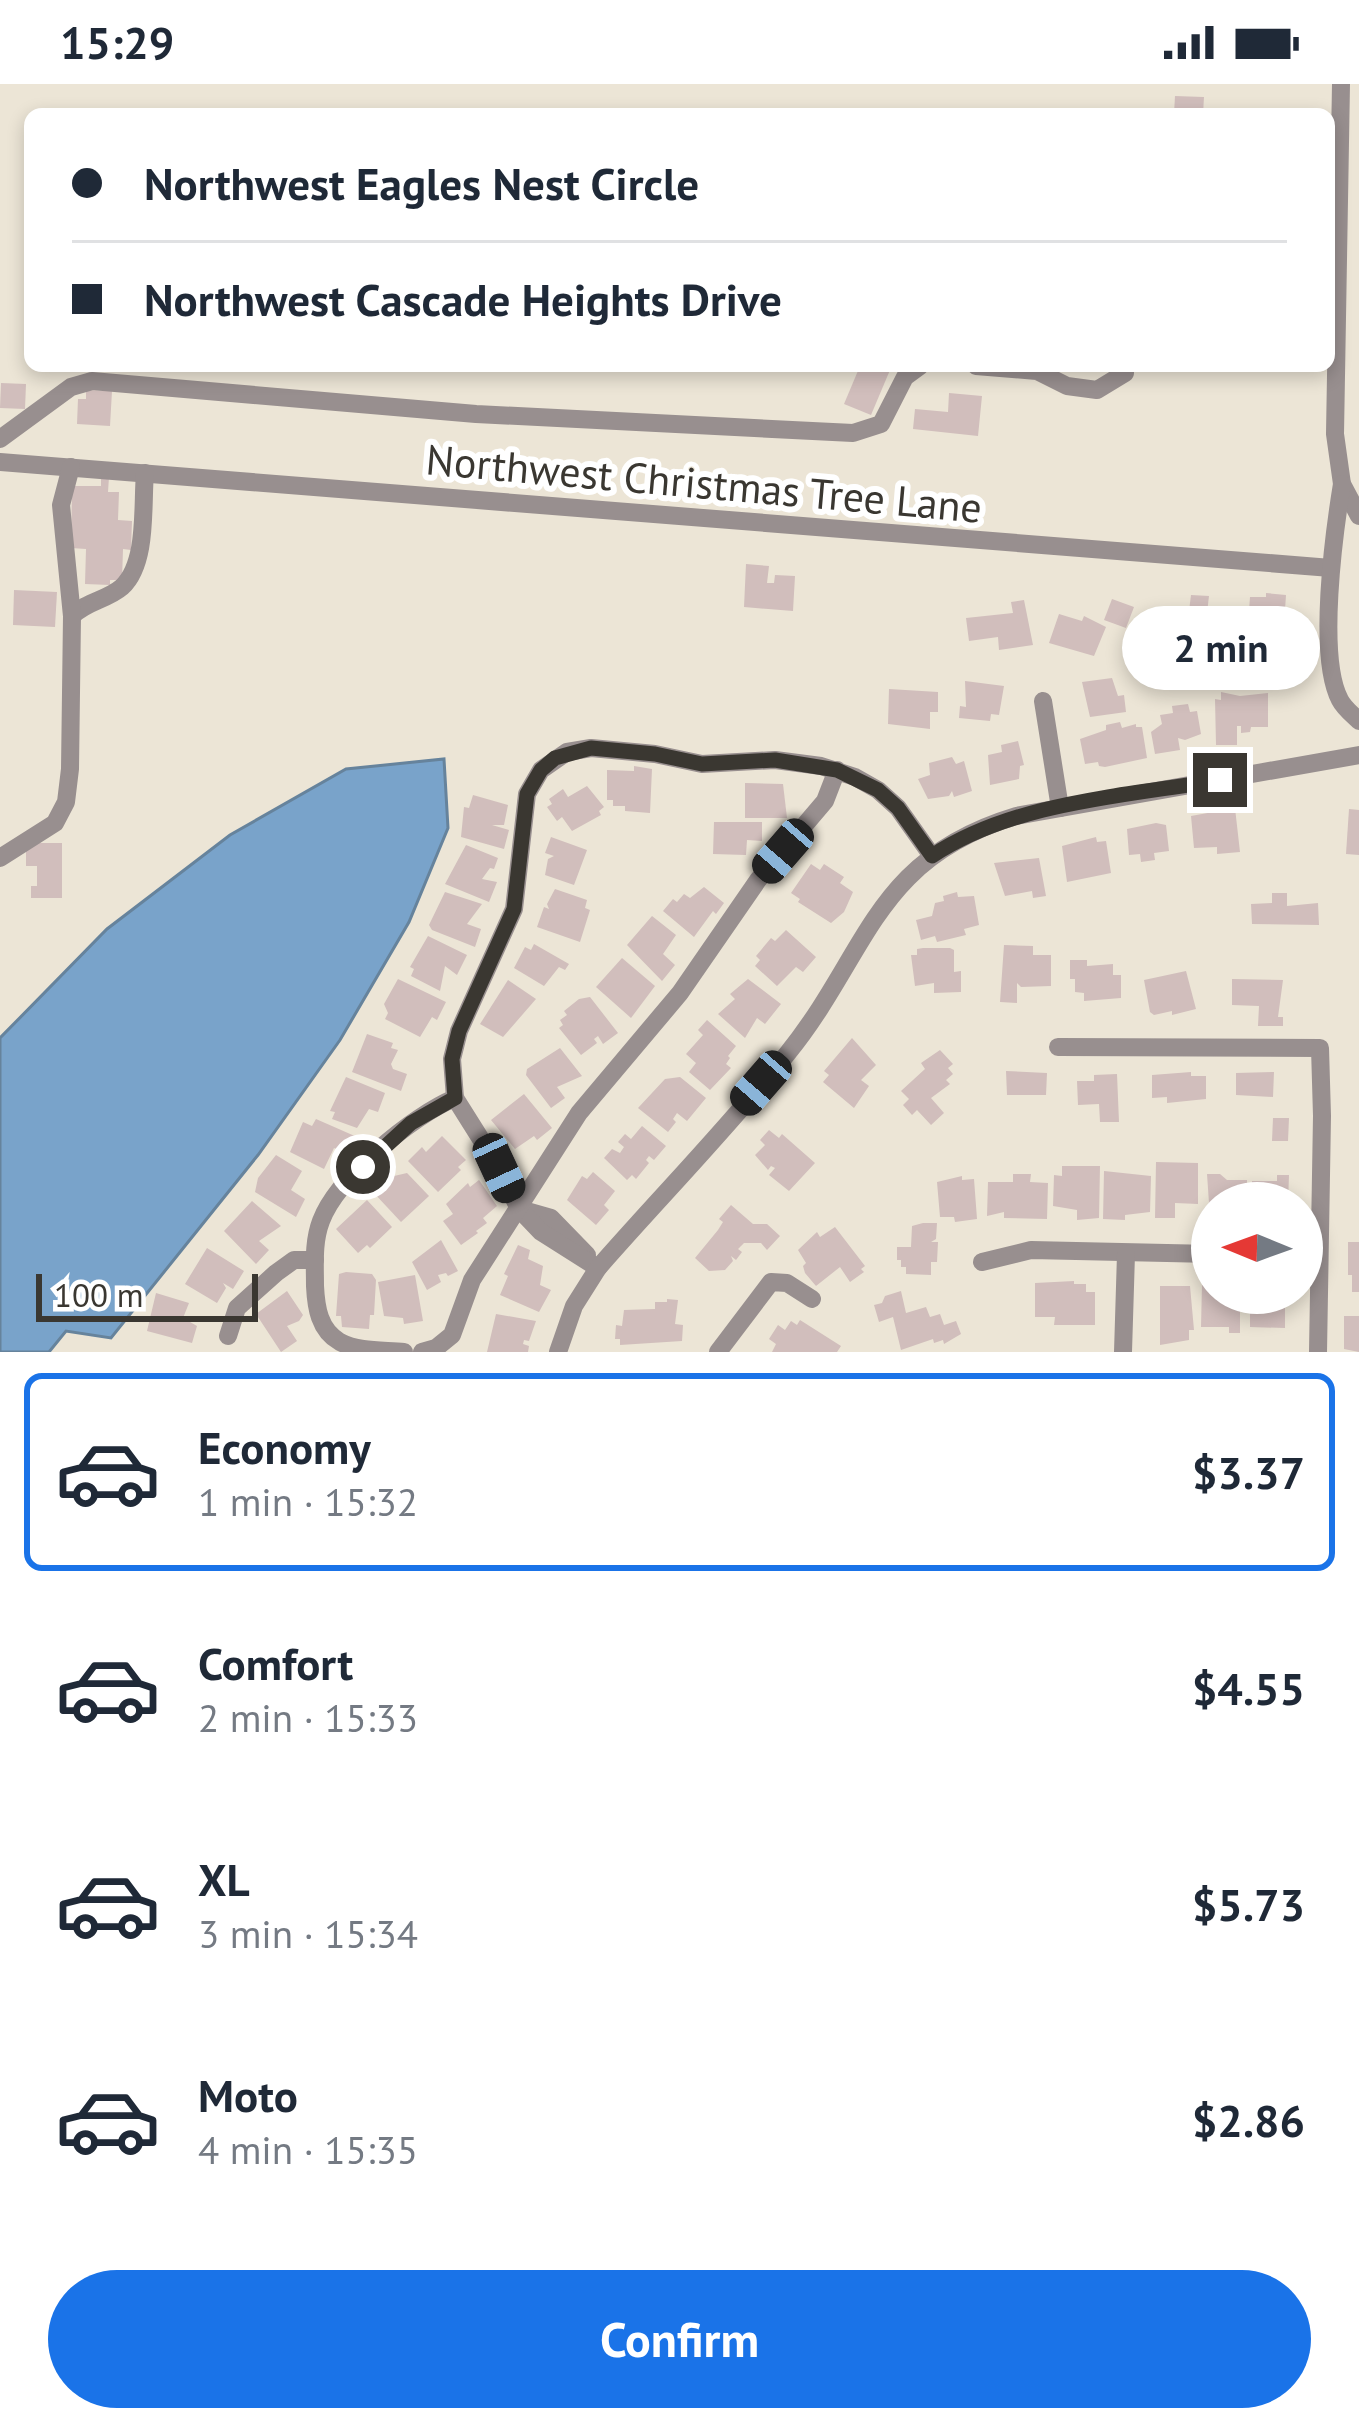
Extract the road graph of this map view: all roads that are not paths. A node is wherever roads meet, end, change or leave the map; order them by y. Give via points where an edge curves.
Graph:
1 (1341, 84) edge
2 (1335, 219) edge
3 (911, 372) edge
4 (1041, 372) edge
5 (1122, 372) edge
6 (1334, 372) edge
7 (0, 439) edge
8 (0, 462) edge
9 (71, 467) junction
10 (145, 473) junction
11 (1351, 479) edge
12 (1359, 515) edge
13 (1331, 568) junction
14 (72, 616) junction
15 (1043, 701) dead end
16 (1359, 721) edge
17 (1359, 755) edge
18 (837, 770) junction
19 (1060, 808) junction
20 (932, 856) junction
21 (1, 858) edge
22 (1058, 1047) dead end
23 (455, 1098) junction
24 (1314, 1182) edge
25 (518, 1209) junction
26 (1126, 1254) junction
27 (1191, 1254) edge
28 (315, 1260) junction
29 (982, 1262) dead end
30 (598, 1268) junction
31 (812, 1299) dead end
32 (1315, 1314) edge
33 (228, 1336) dead end
34 (404, 1352) edge
35 (422, 1352) edge
36 (558, 1352) edge
37 (718, 1352) edge
38 (1123, 1352) edge
39 (1318, 1352) edge

1 - 2 street
3 - 7 street via 880,424 854,433 476,414 92,381 71,387
4 - 5 street via 1097,390
6 - 11 street via 1335,434
8 - 9 street, Northwest Christmas Tree Lane
9 - 10 street, Northwest Christmas Tree Lane
9 - 14 street via 61,505
10 - 13 street, Northwest Christmas Tree Lane
10 - 14 street via 128,582
11 - 12 street
11 - 13 street
13 - 16 street via 1332,676 1341,703
14 - 21 street via 66,802 55,823
15 - 19 street
17 - 19 street
18 - 20 street via 888,799
18 - 23 street via 775,760 702,764 591,748 567,752 541,770 527,794 514,909 459,1031
18 - 25 street via 825,801 579,1112
19 - 20 street via 998,821
20 - 30 street via 878,910 794,1046
22 - 24 street via 1320,1048
23 - 25 street
23 - 28 street via 411,1123 340,1190 321,1220
25 - 30 street
25 - 35 street via 472,1280 458,1326
26 - 27 street
26 - 29 street via 1031,1250
26 - 38 street
28 - 33 street via 294,1260 276,1273 237,1308
28 - 34 street via 316,1306 333,1338
30 - 36 street
31 - 37 street via 771,1282
32 - 39 street

